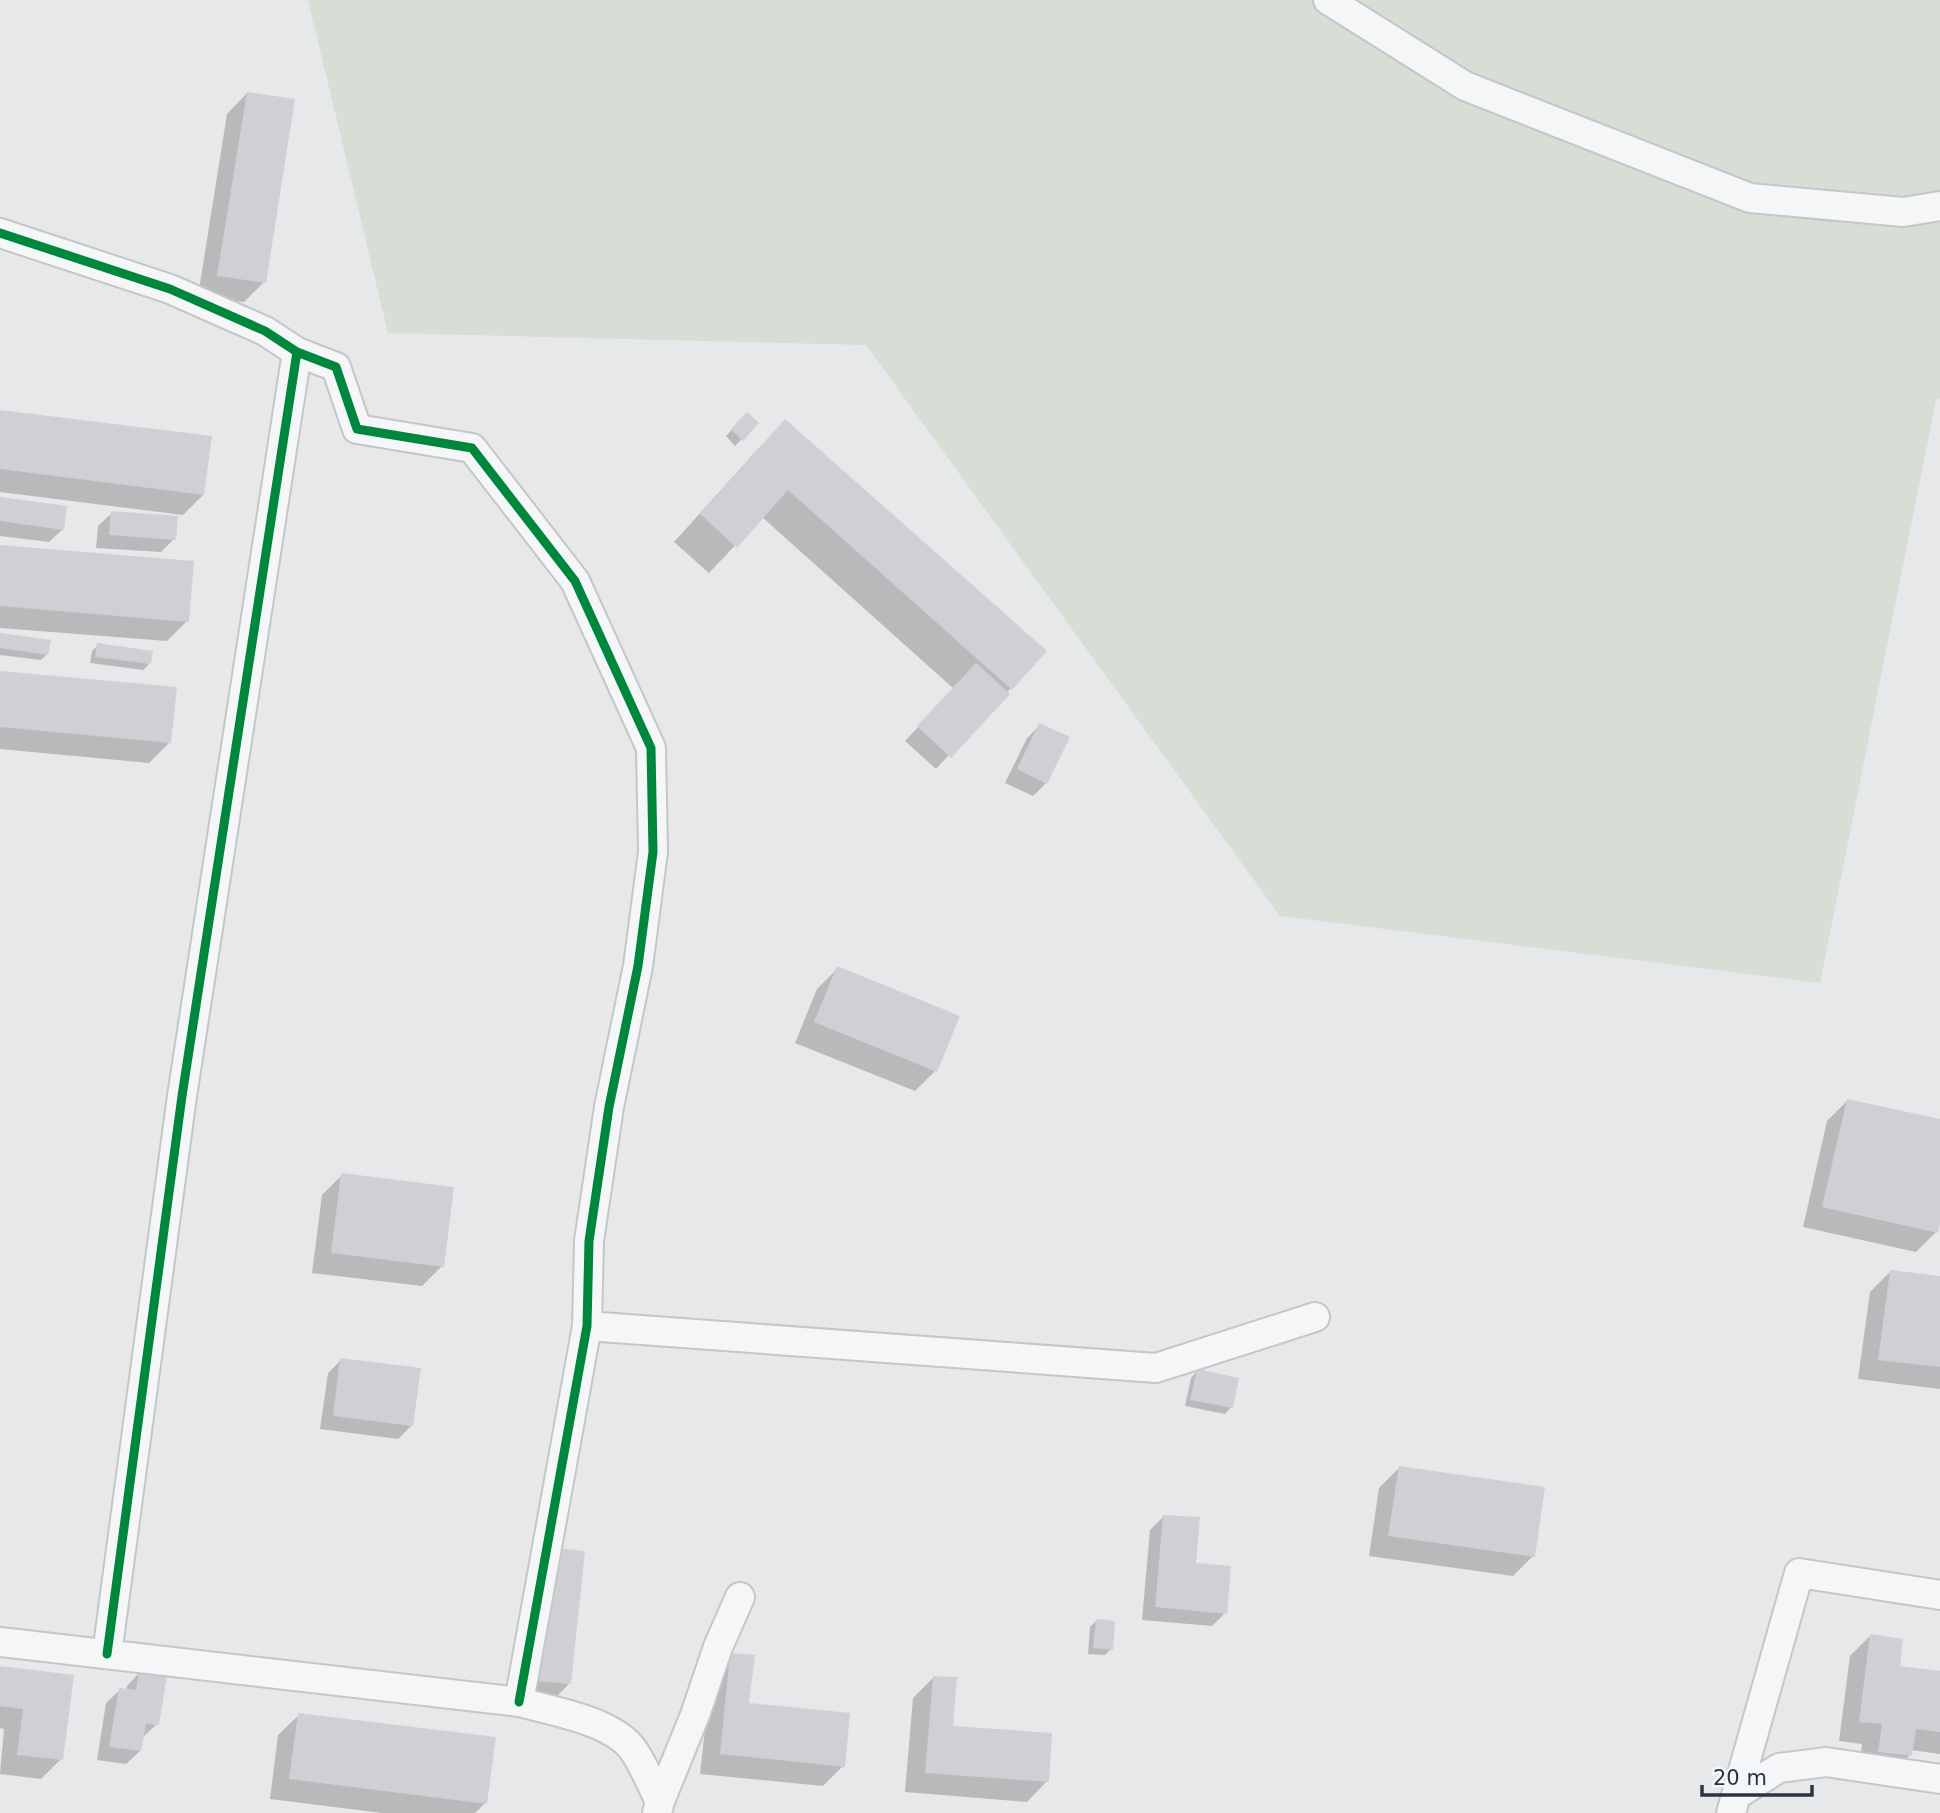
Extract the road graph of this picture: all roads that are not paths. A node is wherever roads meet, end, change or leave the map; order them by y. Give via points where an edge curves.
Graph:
1 (1328, 0) edge
2 (1940, 206) edge
3 (0, 233) edge
4 (297, 352) junction
5 (1315, 1317) dead end
6 (587, 1326) junction
7 (1940, 1595) edge
8 (740, 1597) dead end
9 (0, 1642) edge
10 (107, 1654) junction
11 (519, 1702) junction
12 (1940, 1779) edge
13 (1734, 1804) edge
14 (659, 1807) edge

1 - 2 street via 1465,86 1750,198 1903,212
3 - 4 street via 170,289 265,331
4 - 6 street via 336,367 357,429 472,448 575,581 651,747 653,852 638,966 609,1107 589,1241
4 - 10 street via 181,1097
5 - 6 street via 1156,1368
6 - 11 street
7 - 13 street via 1800,1573
8 - 14 street
9 - 10 street
10 - 11 street
11 - 14 street via 610,1730 633,1749
12 - 13 street via 1826,1762 1779,1768

